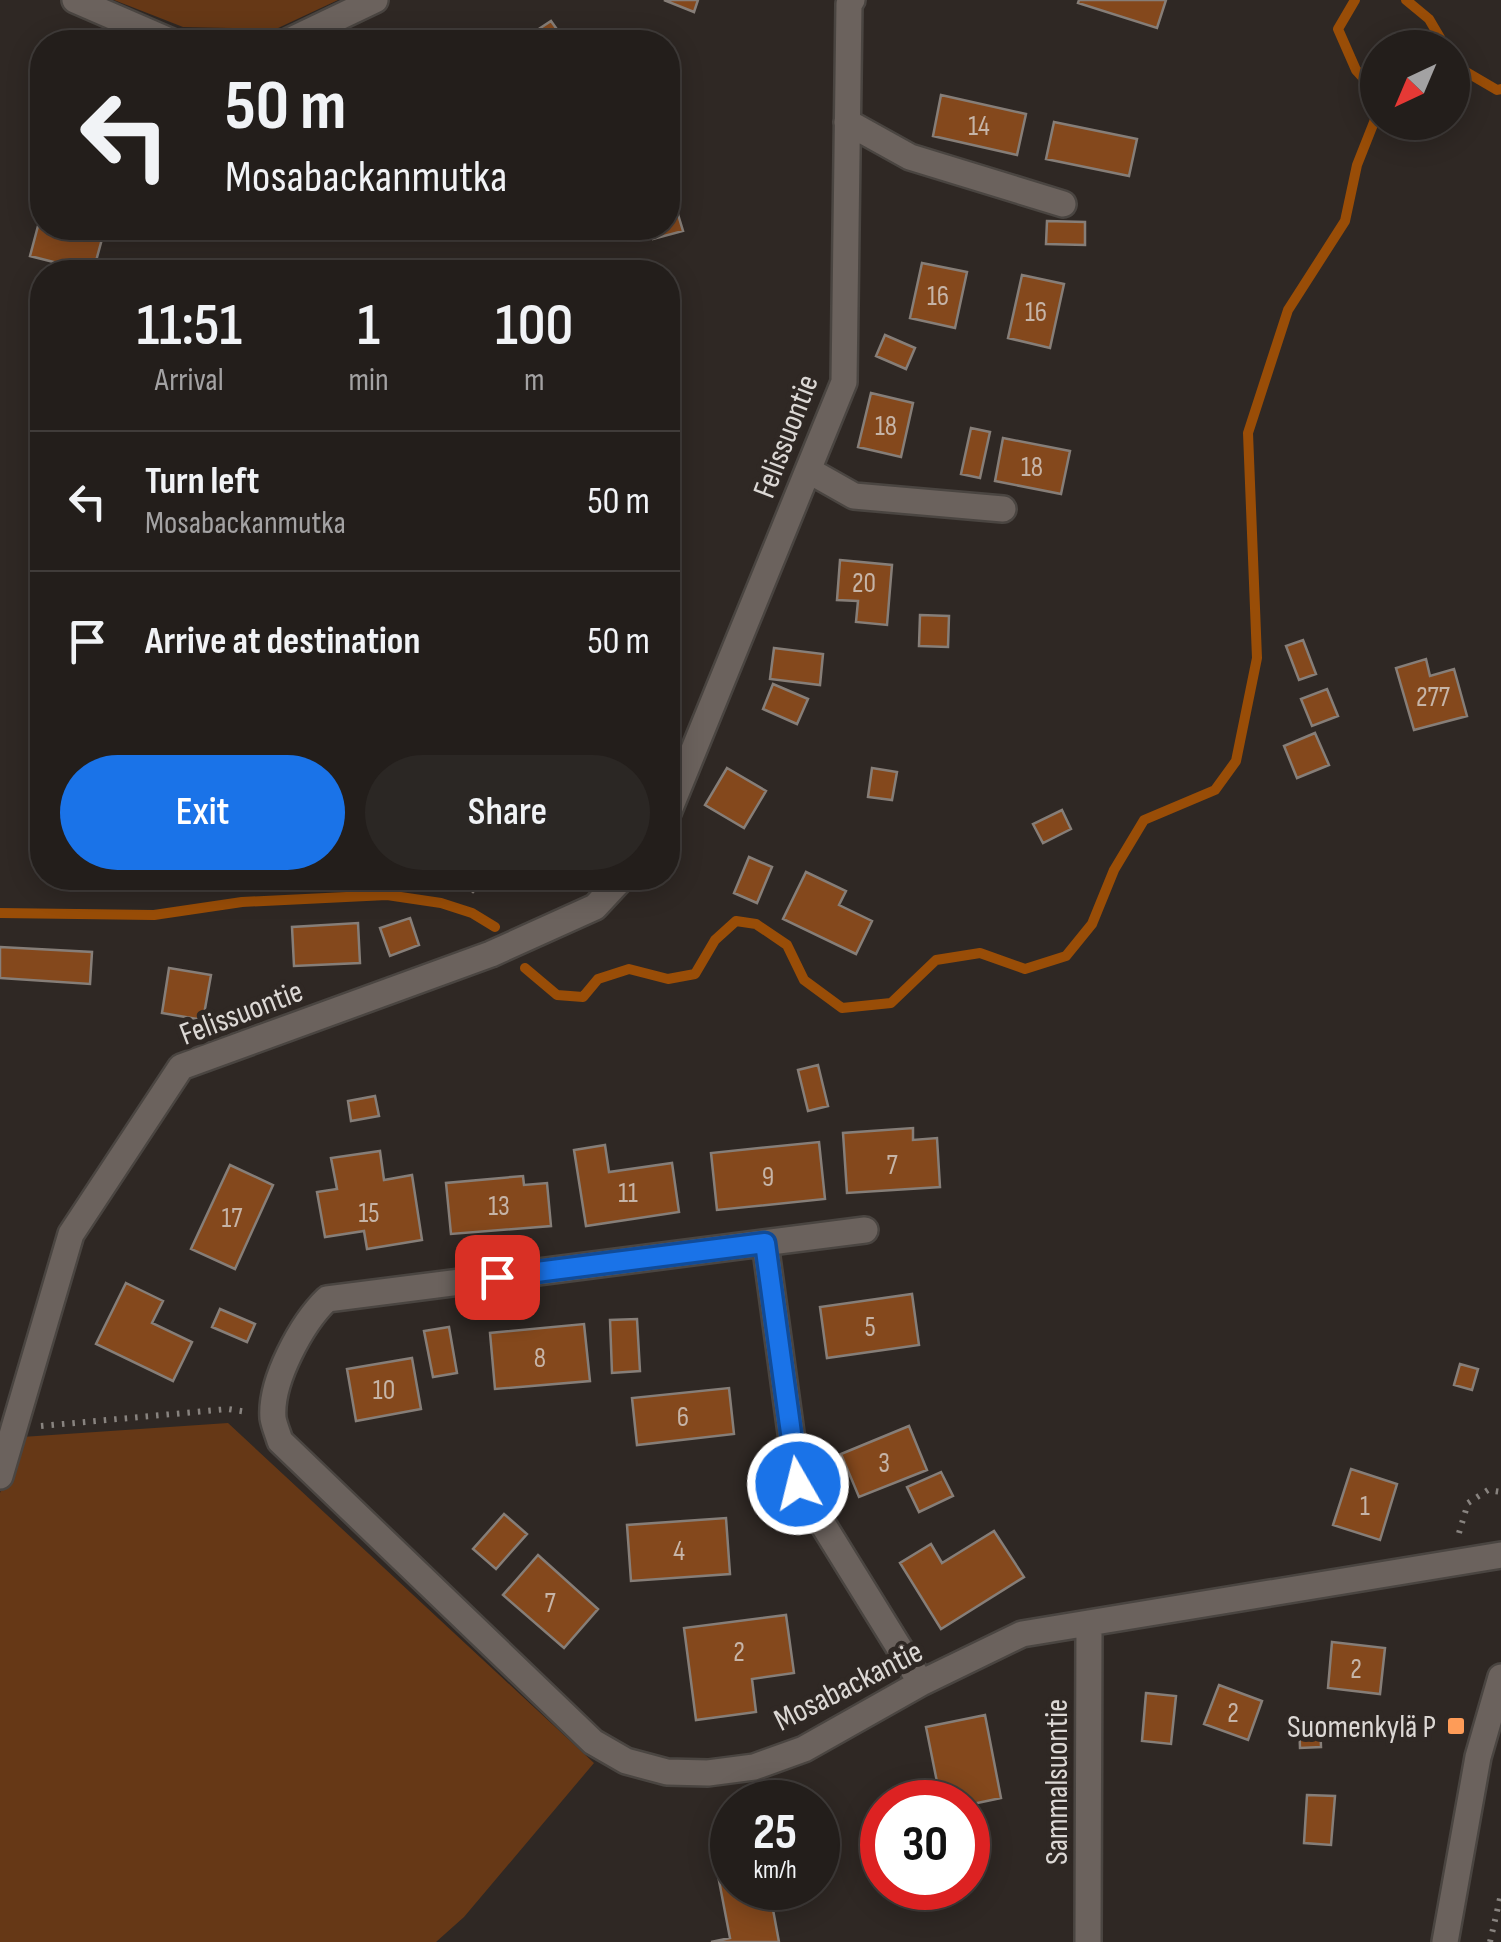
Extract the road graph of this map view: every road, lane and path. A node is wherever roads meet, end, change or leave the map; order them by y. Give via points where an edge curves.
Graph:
1 (75, 0) edge
2 (375, 0) edge
3 (852, 0) edge
4 (144, 30) edge
5 (312, 30) edge
6 (847, 122) junction
7 (1063, 204) dead end
8 (808, 470) junction
9 (1003, 510) dead end
10 (680, 784) edge
11 (611, 890) edge
12 (865, 1230) dead end
13 (765, 1243) junction
14 (14, 1428) junction
15 (276, 1429) junction
16 (0, 1476) edge
17 (1501, 1492) edge
18 (1501, 1555) edge
19 (1450, 1563) junction
20 (1089, 1623) junction
21 (1501, 1676) edge
22 (920, 1683) junction
23 (1501, 1894) edge
24 (1088, 1942) edge
25 (1445, 1942) edge
26 (1490, 1942) edge

1 - 4 street
2 - 5 street
3 - 6 street, Felissuontie
6 - 7 street via 910,158
6 - 8 street, Felissuontie via 844,382
8 - 9 street via 854,496
8 - 10 street, Felissuontie
11 - 14 street, Felissuontie via 595,907 490,954 181,1067 71,1234
12 - 13 street
13 - 15 street via 327,1298 308,1318 282,1375
13 - 22 street via 798,1484
14 - 15 path via 228,1408
14 - 16 street, Felissuontie
15 - 22 street, Mosabackantie via 593,1742 626,1761 667,1772 754,1767 804,1748
17 - 19 path via 1488,1490 1468,1503
18 - 19 street, Mosabackantie
19 - 20 street, Mosabackantie
20 - 22 street, Mosabackantie via 1022,1634
20 - 24 street, Sammalsuontie
21 - 25 street via 1478,1757
23 - 26 path

